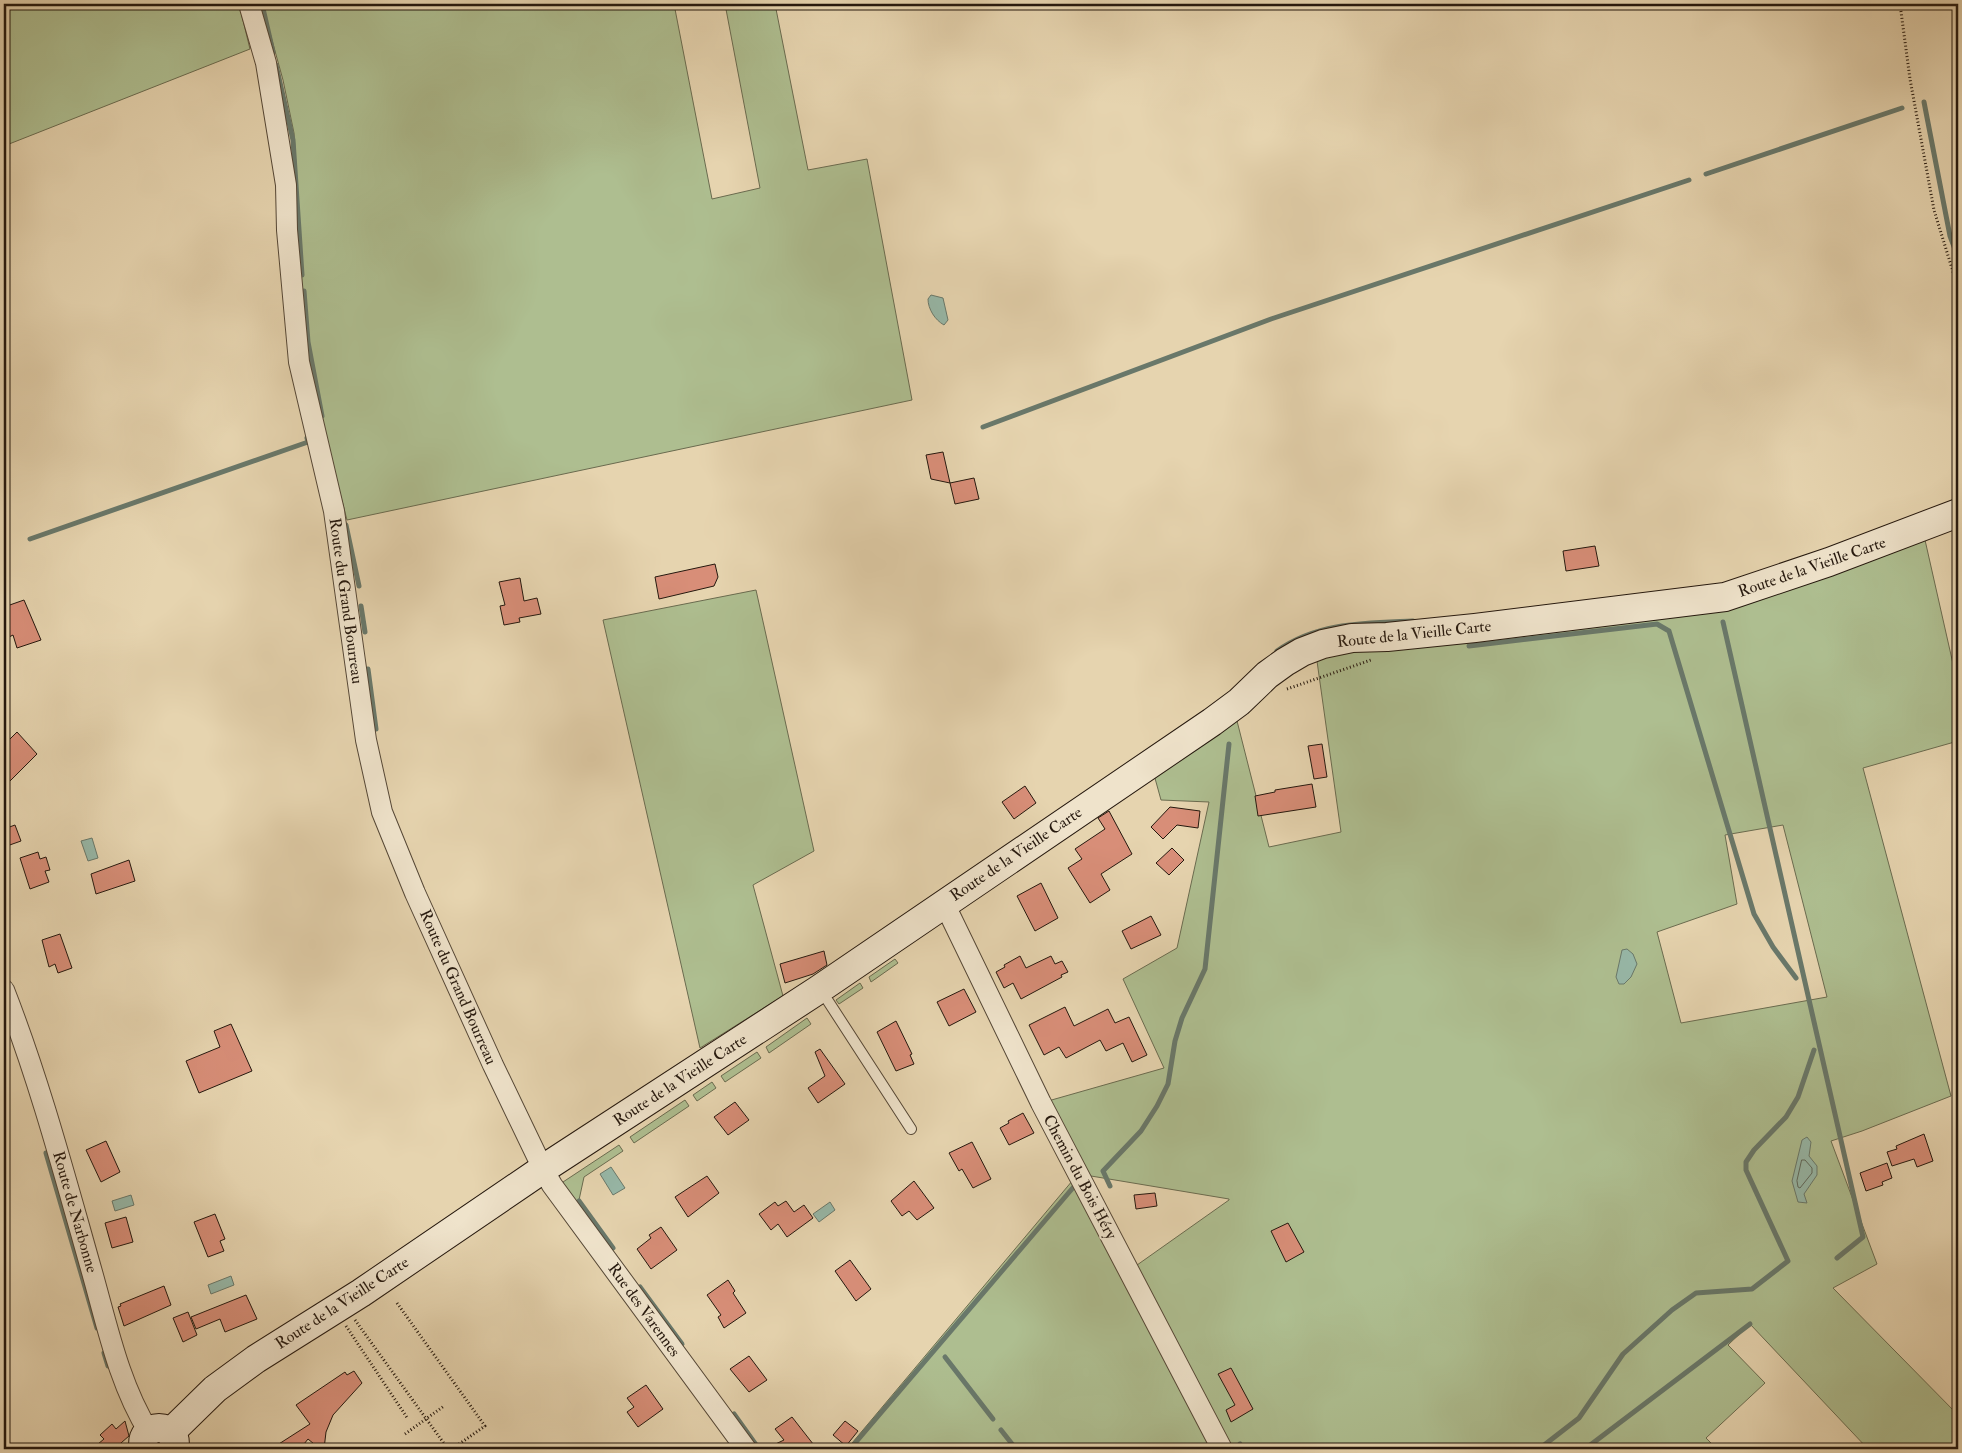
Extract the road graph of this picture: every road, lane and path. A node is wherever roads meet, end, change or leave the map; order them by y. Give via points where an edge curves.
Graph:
1 (249, 4) edge
2 (1900, 4) edge
3 (1958, 288) edge
4 (1958, 513) edge
5 (1380, 657) dead end
6 (1282, 691) dead end
7 (944, 903) junction
8 (4, 990) edge
9 (818, 990) junction
10 (911, 1129) dead end
11 (543, 1170) junction
12 (397, 1303) dead end
13 (359, 1313) dead end
14 (354, 1317) junction
15 (444, 1406) dead end
16 (427, 1418) junction
17 (408, 1419) dead end
18 (405, 1434) dead end
19 (159, 1441) edge
20 (448, 1449) edge
21 (452, 1449) edge
22 (746, 1449) edge
23 (1222, 1449) edge

1 - 11 street, Route du Grand Bourreau via 266,64 286,185 299,362 334,512 366,740 382,812 415,893
2 - 3 path via 1934,210
4 - 7 street, Route de la Vieille Carte via 1830,562 1725,597 1476,628 1352,638 1312,648 1267,675 1212,722
5 - 6 path
7 - 9 street, Route de la Vieille Carte
7 - 23 street, Chemin du Bois Héry via 1041,1103
8 - 19 street, Route de Narbonne via 46,1109 119,1364 140,1418
9 - 10 lane
9 - 11 street, Route de la Vieille Carte
11 - 19 street, Route de la Vieille Carte via 361,1293 250,1363 200,1402
11 - 22 street, Rue des Varennes
12 - 21 path via 485,1426
13 - 14 path
14 - 16 path
14 - 17 path via 345,1323
15 - 16 path
16 - 18 path
16 - 20 path

